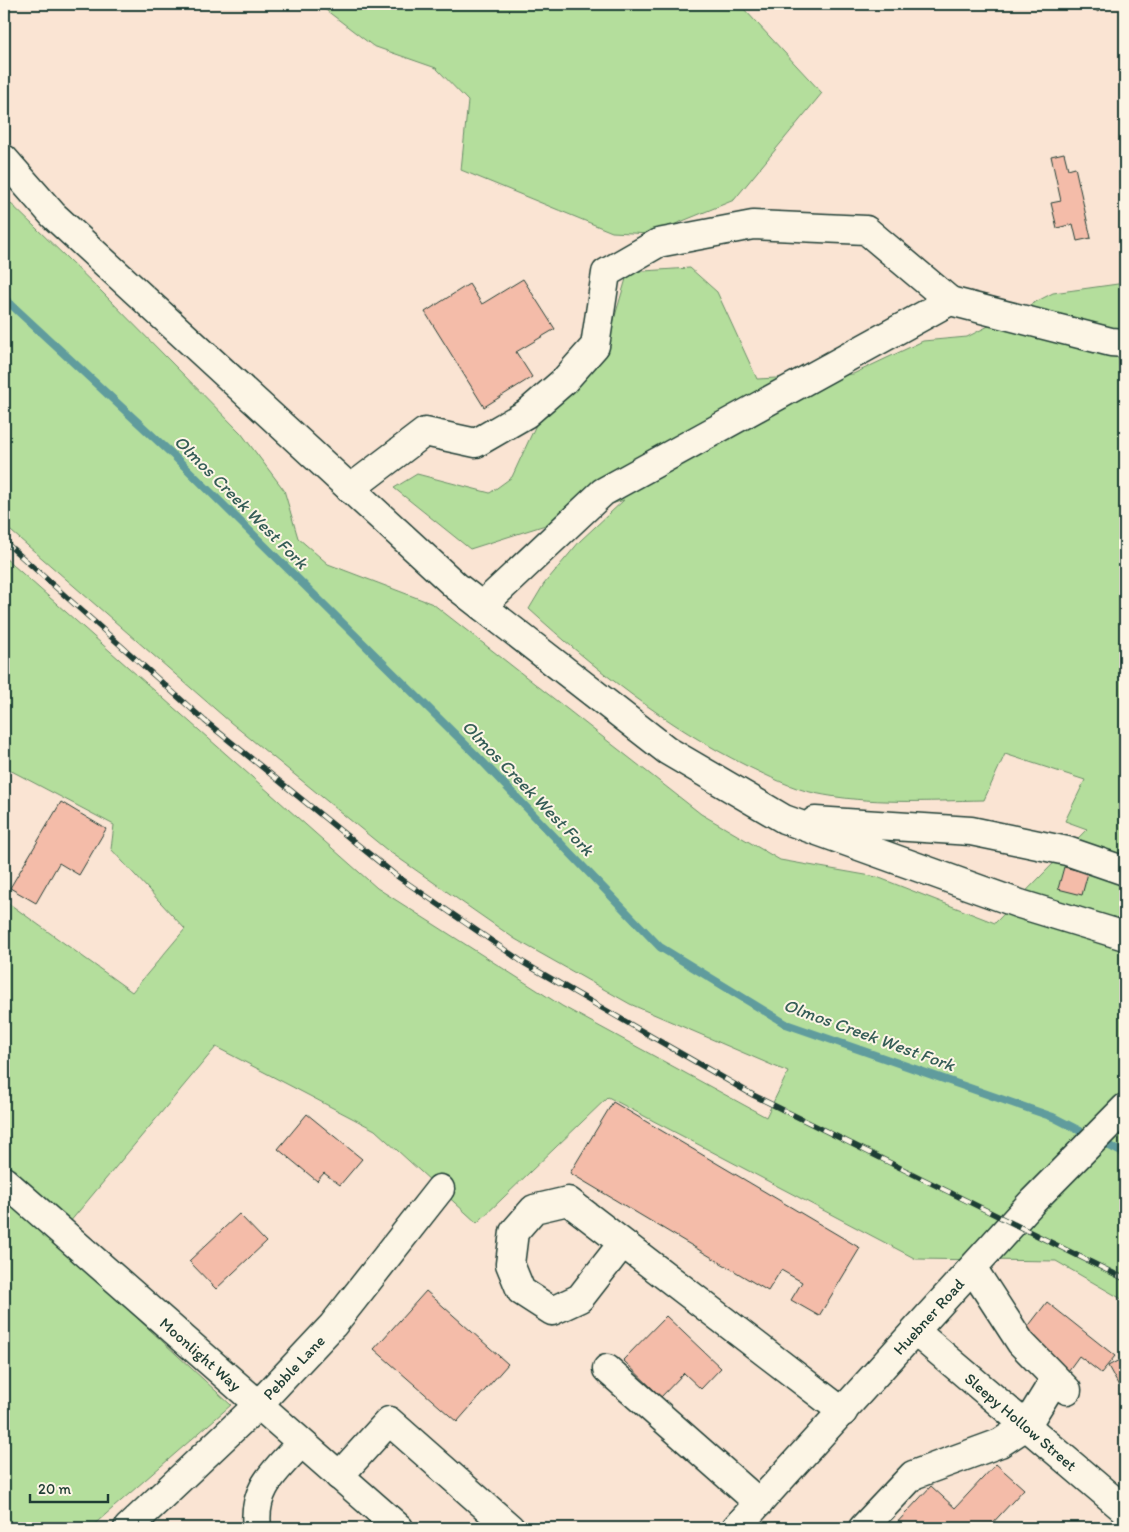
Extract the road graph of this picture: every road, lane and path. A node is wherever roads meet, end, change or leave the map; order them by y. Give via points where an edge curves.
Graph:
1 (4, 159) edge
2 (950, 301) junction
3 (1125, 343) edge
4 (350, 488) junction
5 (482, 606) junction
6 (784, 819) junction
7 (1125, 871) edge
8 (1125, 936) edge
9 (1125, 1108) edge
10 (4, 1181) edge
11 (440, 1188) dead end
12 (622, 1244) dead end
13 (973, 1269) junction
14 (916, 1332) junction
15 (607, 1369) dead end
16 (258, 1406) junction
17 (843, 1412) junction
18 (1026, 1426) junction
19 (301, 1443) junction
20 (339, 1476) junction
21 (759, 1503) junction
22 (1125, 1510) edge
23 (492, 1523) edge
24 (128, 1528) edge
25 (257, 1528) edge
26 (399, 1528) edge
27 (736, 1528) edge
28 (863, 1528) edge

1 - 4 street via 53,215
2 - 3 street
2 - 4 street via 866,230 753,225 658,243 606,273 595,346 564,381 526,414 476,443 425,432
2 - 5 street via 603,492
4 - 5 street
5 - 6 street via 668,751
6 - 7 street via 971,831 1067,851
6 - 8 street via 1020,904
9 - 13 street, Huebner Road via 1033,1201
10 - 16 street, Moonlight Way
11 - 16 street, Pebble Lane via 333,1324
12 - 17 street
13 - 14 street, Huebner Road
13 - 18 street via 1021,1344 1061,1385
14 - 17 street, Huebner Road
14 - 18 street, Sleepy Hollow Street
15 - 21 street
16 - 19 street, Moonlight Way
16 - 24 street, Pebble Lane
17 - 21 street, Huebner Road
18 - 22 street, Sleepy Hollow Street
18 - 28 street via 1000,1443 913,1475
19 - 20 street, Moonlight Way
19 - 25 street via 264,1483 255,1510
20 - 23 street via 390,1421
20 - 26 street, Moonlight Way
21 - 27 street, Huebner Road

